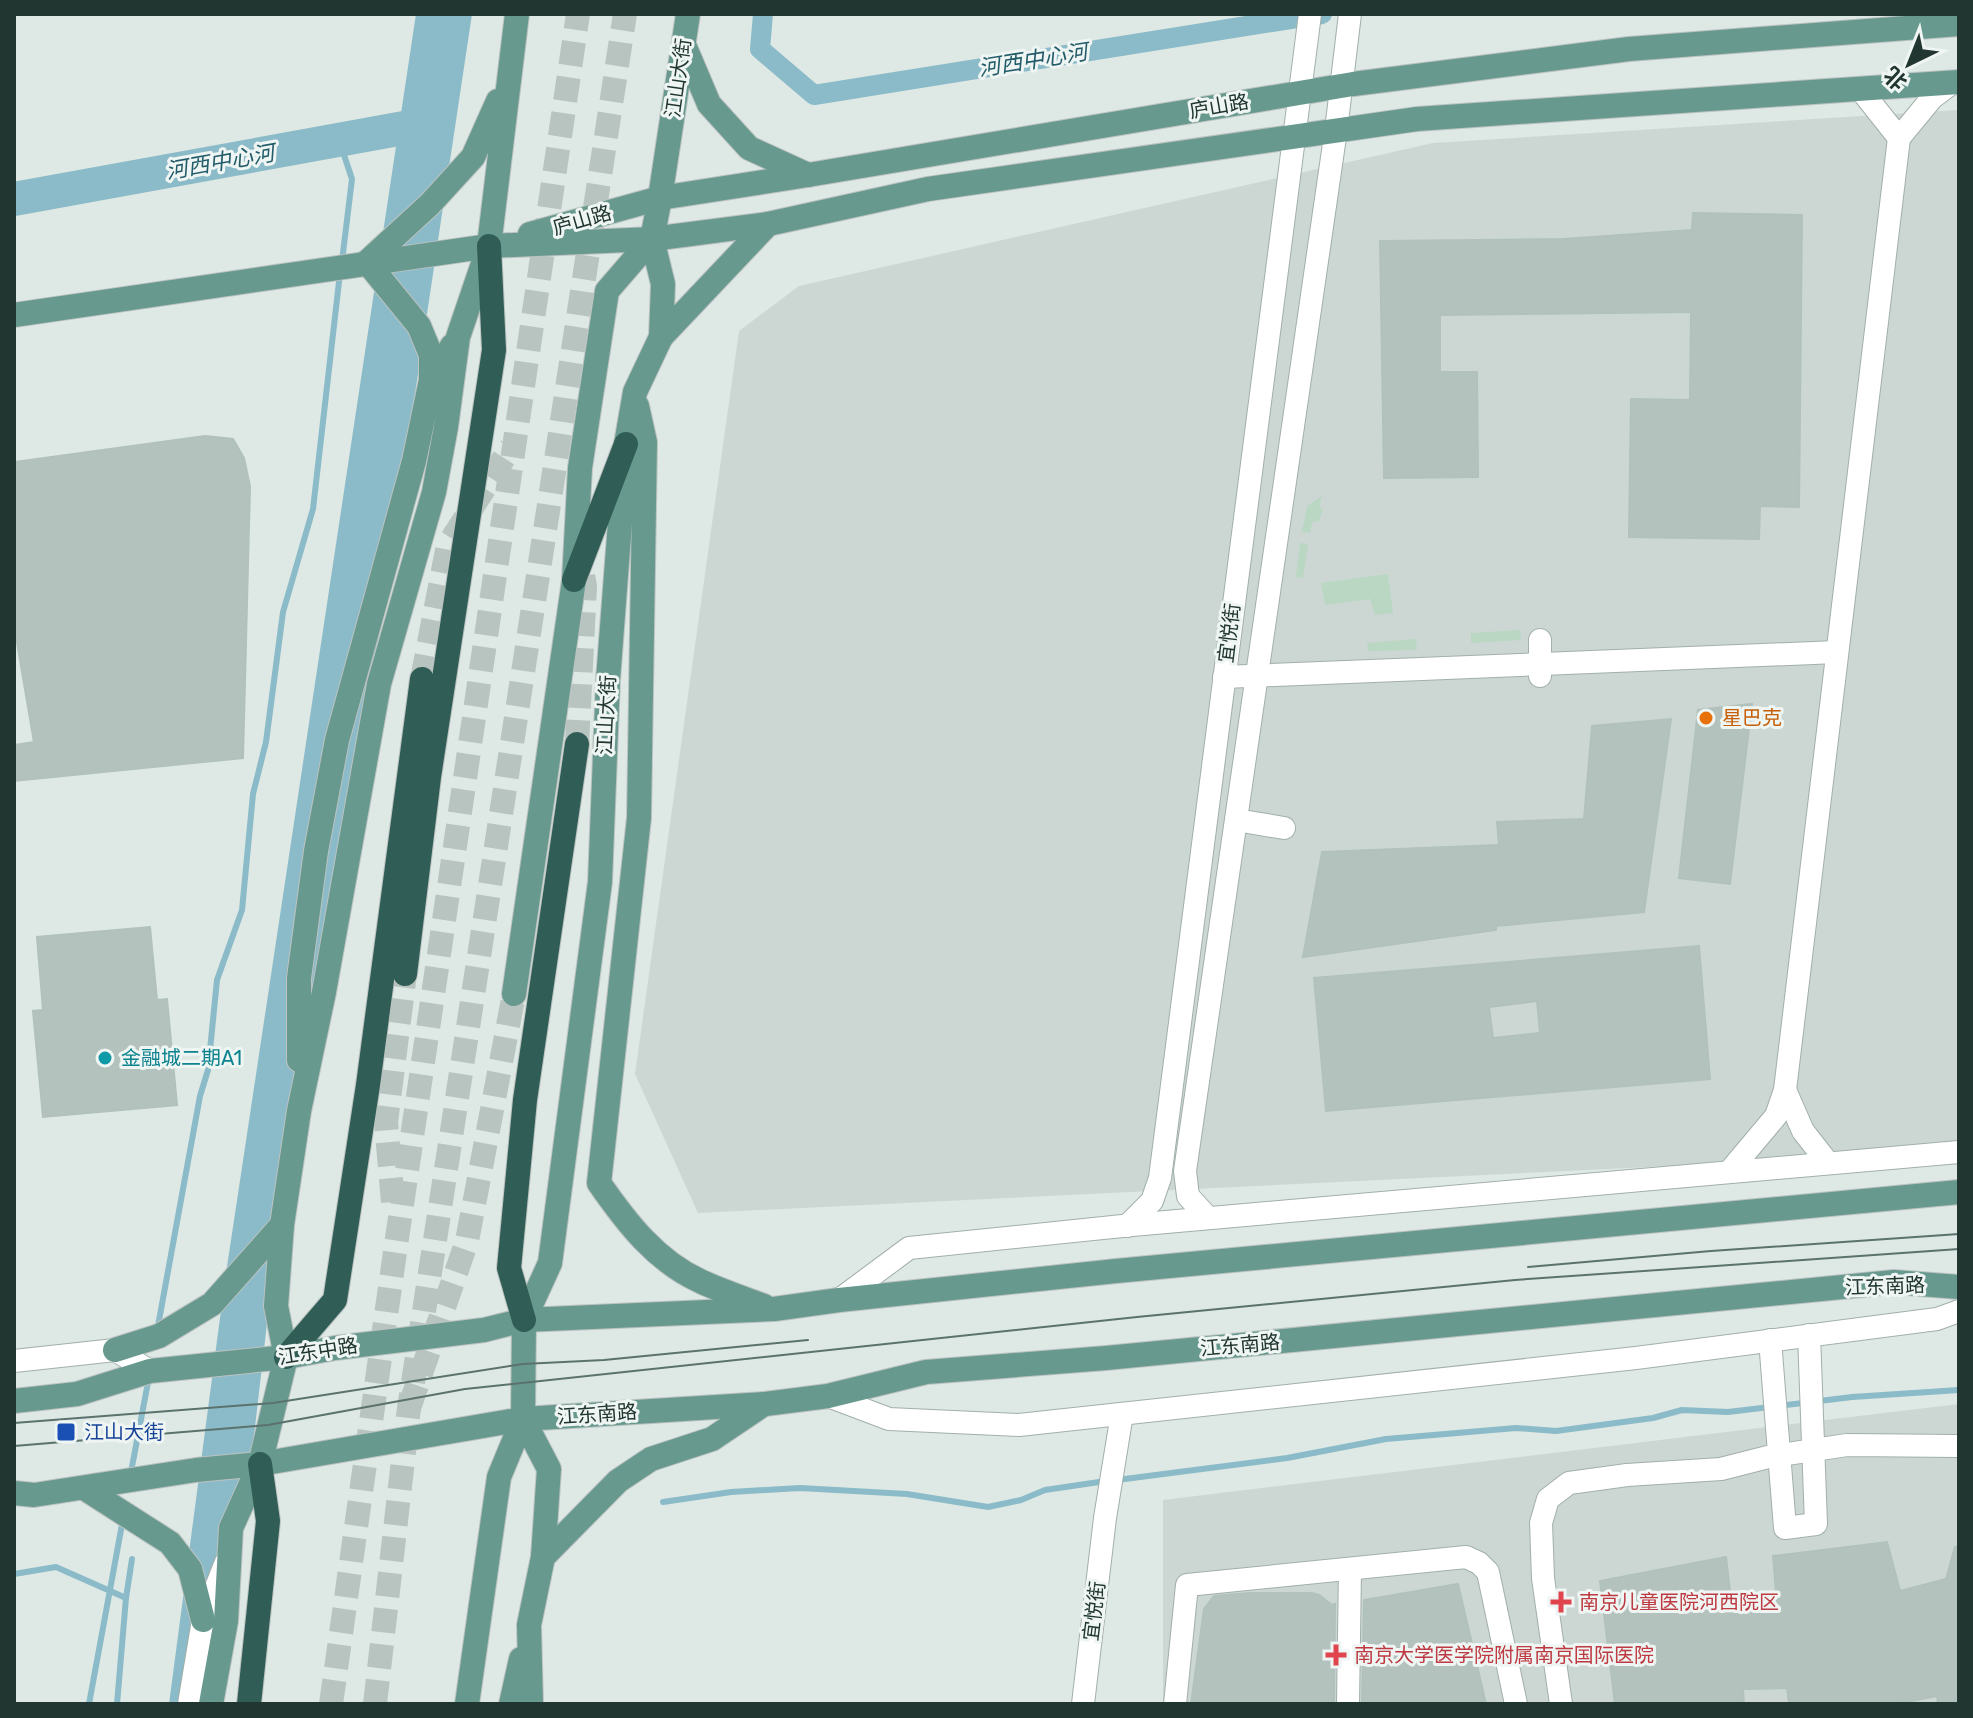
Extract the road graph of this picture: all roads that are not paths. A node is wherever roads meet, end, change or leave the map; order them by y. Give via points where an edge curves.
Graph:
1 (517, 14) edge
2 (688, 14) edge
3 (1349, 18) edge
4 (1309, 21) edge
5 (1959, 24) edge
6 (683, 43) junction
7 (509, 76) junction
8 (1955, 83) edge
9 (1341, 86) junction
10 (1860, 89) junction
11 (1300, 93) junction
12 (1336, 130) junction
13 (1293, 136) junction
14 (1899, 138) junction
15 (808, 175) junction
16 (660, 198) junction
17 (768, 224) junction
18 (652, 239) junction
19 (489, 246) junction
20 (367, 262) junction
21 (14, 315) edge
22 (458, 337) junction
23 (661, 337) junction
24 (431, 380) junction
25 (635, 392) junction
26 (626, 444) junction
27 (574, 580) junction
28 (1540, 640) dead end
29 (1837, 652) junction
30 (1540, 671) junction
31 (1257, 676) junction
32 (1224, 677) junction
33 (422, 679) tunnel mouth
34 (577, 744) tunnel mouth
35 (1236, 820) junction
36 (1284, 828) dead end
37 (405, 974) tunnel mouth
38 (514, 994) tunnel mouth
39 (1785, 1090) junction
40 (299, 1111) junction
41 (1959, 1152) edge
42 (1828, 1163) junction
43 (1729, 1172) junction
44 (1959, 1192) edge
45 (1208, 1218) junction
46 (282, 1225) junction
47 (1127, 1226) junction
48 (1959, 1287) edge
49 (839, 1300) junction
50 (774, 1309) junction
51 (1959, 1311) edge
52 (524, 1320) junction
53 (1809, 1335) junction
54 (1770, 1340) junction
55 (115, 1350) junction
56 (286, 1357) junction
57 (14, 1361) edge
58 (150, 1371) junction
59 (828, 1396) junction
60 (14, 1401) edge
61 (765, 1404) junction
62 (523, 1419) junction
63 (1120, 1424) junction
64 (1959, 1446) edge
65 (1813, 1450) junction
66 (1779, 1455) junction
67 (260, 1464) junction
68 (84, 1488) junction
69 (21, 1497) edge
70 (228, 1557) junction
71 (543, 1557) junction
72 (1350, 1569) junction
73 (203, 1620) junction
74 (529, 1625) junction
75 (189, 1704) edge
76 (211, 1704) edge
77 (249, 1704) edge
78 (467, 1704) edge
79 (511, 1704) edge
80 (531, 1704) edge
81 (1083, 1704) edge
82 (1175, 1704) edge
83 (1348, 1704) edge
84 (1516, 1704) edge
85 (1561, 1704) edge

1 - 7 main road
2 - 6 main road, 江山大街
3 - 9 street, 宜悦街
4 - 11 street, 宜悦街
5 - 9 main road, 庐山路 via 1629,49
6 - 15 main road via 709,104 749,148
6 - 16 main road, 江山大街
7 - 19 main road
7 - 20 main road via 473,157
8 - 10 main road, 庐山路
8 - 14 street via 1932,98
9 - 11 main road, 庐山路
9 - 12 street, 宜悦街
10 - 12 main road, 庐山路 via 1417,119
10 - 14 street
11 - 13 street, 宜悦街
11 - 15 main road, 庐山路
12 - 13 main road, 庐山路
12 - 31 street, 宜悦街
13 - 17 main road, 庐山路 via 928,189
13 - 32 street, 宜悦街
14 - 29 street
15 - 16 main road, 庐山路
16 - 18 main road, 江山大街
16 - 19 main road, 庐山路
17 - 18 main road, 庐山路
17 - 23 main road
18 - 19 main road, 庐山路
18 - 23 main road, 江山大街 via 663,284
18 - 27 main road via 607,291 580,468
19 - 20 main road, 庐山路
19 - 22 main road
19 - 37 highway via 494,350 429,777
20 - 21 main road, 庐山路
20 - 24 main road via 419,326 431,355
22 - 24 main road
22 - 40 main road via 434,492 379,684
23 - 25 main road, 江山大街
24 - 40 main road via 414,461 337,740 316,851 299,978
25 - 26 main road, 江山大街
25 - 50 main road via 645,442 639,818 599,1183 627,1224 657,1253 698,1281
26 - 27 highway
26 - 52 main road, 江山大街 via 600,882 550,1263
27 - 38 main road
28 - 30 street
29 - 30 street
29 - 39 street
30 - 31 street
31 - 32 street
31 - 35 street, 宜悦街
32 - 47 street, 宜悦街 via 1160,1178 1152,1201
33 - 56 highway via 335,1300
34 - 52 highway via 525,1100 509,1268
35 - 36 street
35 - 45 street, 宜悦街 via 1185,1171 1188,1196
39 - 42 street via 1803,1131
39 - 43 street via 1776,1116
40 - 46 main road
41 - 42 street
42 - 43 street
43 - 45 street
44 - 49 main road
45 - 47 street
46 - 55 main road via 212,1304 159,1336
46 - 56 main road via 276,1306
47 - 49 street via 909,1248
48 - 59 main road, 江东南路 via 1894,1282 926,1372
49 - 50 main road
50 - 52 main road, 江东中路
51 - 53 street via 1937,1319
52 - 56 main road, 江东中路
52 - 62 main road, 江山大街
53 - 54 street
53 - 65 street
54 - 63 street
54 - 66 street
55 - 57 street
55 - 58 street
56 - 58 main road, 江东中路
56 - 67 main road
58 - 60 main road, 江东中路 via 77,1394
59 - 61 main road, 江东南路
59 - 63 street via 889,1419
61 - 62 main road, 江东南路
61 - 71 main road via 712,1439 651,1459 618,1481
62 - 67 main road, 江东南路
62 - 71 main road via 549,1469
62 - 78 main road via 499,1477
63 - 81 street, 宜悦街
64 - 65 street via 1847,1445
65 - 66 street
65 - 66 street via 1816,1524 1785,1528
66 - 85 street via 1721,1469 1569,1483 1548,1499 1541,1523 1543,1578
67 - 68 main road
67 - 70 main road via 231,1528
67 - 77 highway via 268,1521
68 - 69 main road
68 - 73 main road via 170,1543 190,1569
70 - 73 street
70 - 76 main road via 226,1621
71 - 74 main road
72 - 82 street via 1187,1585
72 - 83 street
72 - 84 street via 1466,1557 1479,1563 1493,1587
73 - 75 street
74 - 79 main road
74 - 80 main road

